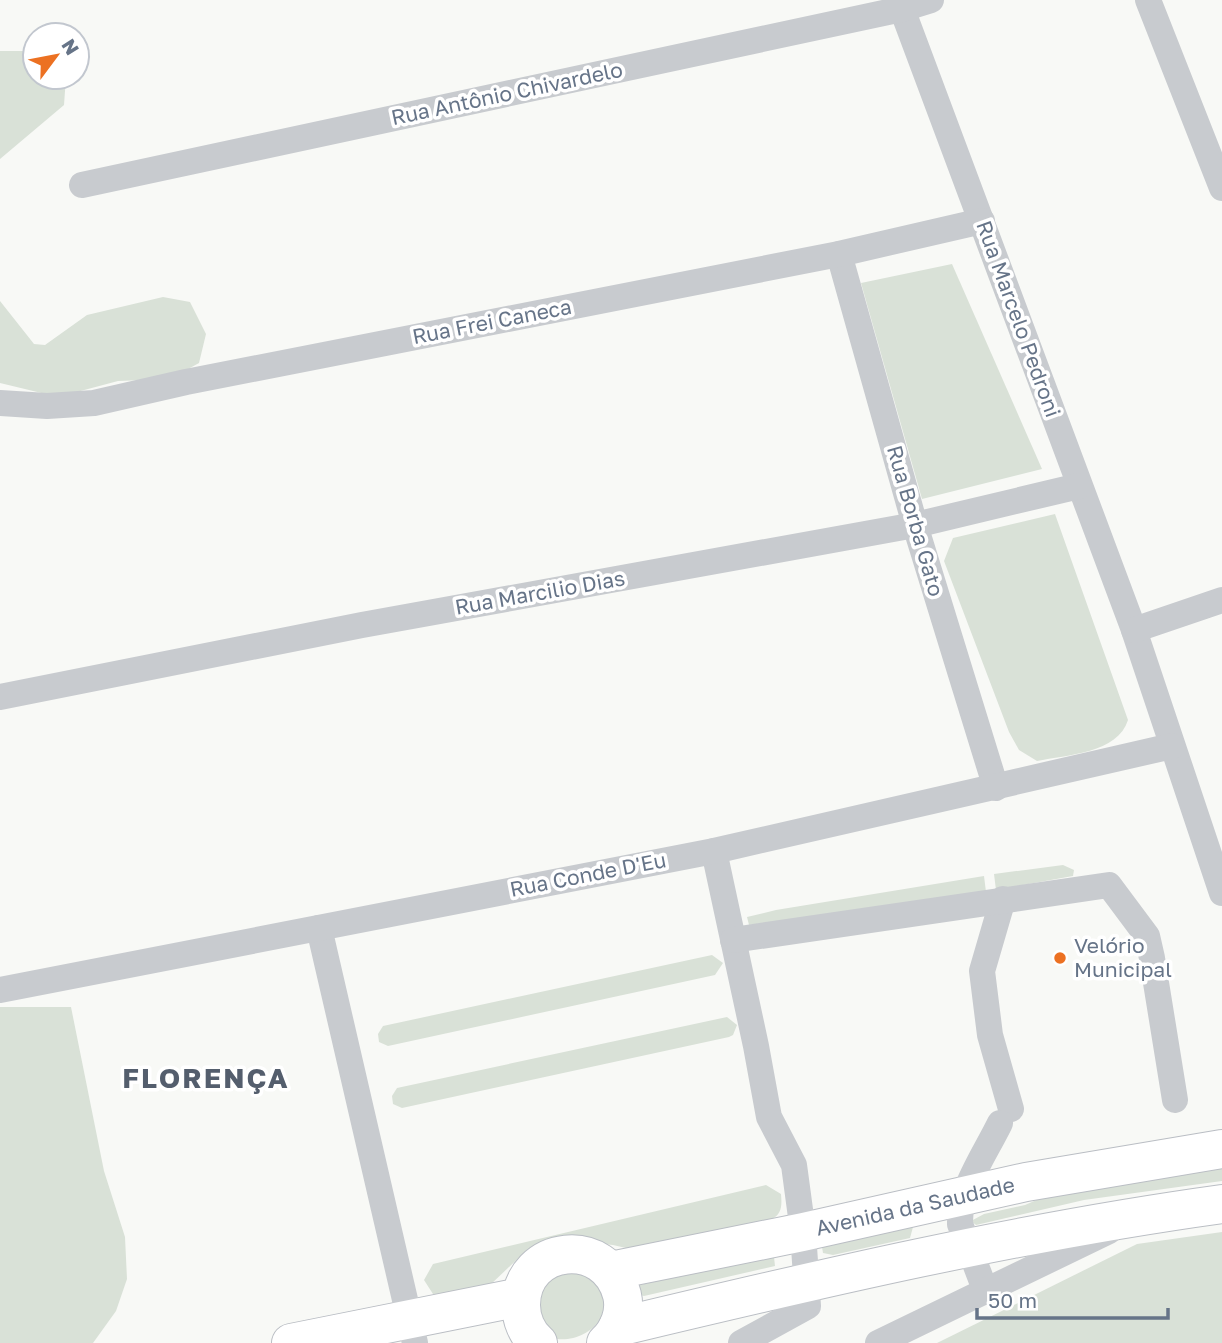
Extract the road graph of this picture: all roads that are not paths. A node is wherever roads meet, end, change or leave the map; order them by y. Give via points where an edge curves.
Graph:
1 (931, 0) edge
2 (1148, 0) edge
3 (902, 9) junction
4 (82, 185) dead end
5 (1222, 188) edge
6 (982, 221) junction
7 (839, 254) junction
8 (0, 403) edge
9 (1079, 486) junction
10 (915, 525) junction
11 (1222, 600) edge
12 (1134, 630) junction
13 (0, 697) edge
14 (1172, 746) junction
15 (996, 788) junction
16 (714, 851) junction
17 (1222, 893) edge
18 (1003, 899) junction
19 (319, 928) junction
20 (733, 940) junction
21 (0, 990) edge
22 (1175, 1100) dead end
23 (1222, 1149) edge
24 (964, 1195) junction
25 (1222, 1204) edge
26 (1141, 1215) junction
27 (803, 1232) junction
28 (970, 1248) junction
29 (610, 1271) junction
30 (807, 1282) junction
31 (986, 1292) junction
32 (521, 1297) junction
33 (412, 1331) edge
34 (612, 1335) edge
35 (530, 1342) edge
36 (291, 1343) edge
37 (741, 1343) edge
38 (878, 1343) edge

1 - 3 street, Rua Antônio Chivardelo
2 - 5 street
3 - 4 street, Rua Antônio Chivardelo
3 - 6 street, Rua Marcelo Pedroni
6 - 7 street, Rua Frei Caneca
6 - 9 street, Rua Marcelo Pedroni
7 - 8 street, Rua Frei Caneca via 94,403
7 - 10 street, Rua Borba Gato
9 - 10 street, Rua Marcilio Dias
9 - 12 street, Rua Marcelo Pedroni
10 - 13 street, Rua Marcilio Dias via 362,625
10 - 15 street, Rua Borba Gato
11 - 12 street
12 - 14 street, Rua Marcelo Pedroni
14 - 15 street, Rua Conde D'Eu
14 - 17 street, Rua Marcelo Pedroni
15 - 16 street, Rua Conde D'Eu
16 - 19 street, Rua Conde D'Eu
16 - 20 street
18 - 20 street
18 - 22 street via 1109,885 1147,936
18 - 24 street via 982,971 1006,1116
19 - 21 street, Rua Conde D'Eu
19 - 33 street
20 - 27 street via 769,1117 794,1165
23 - 24 street, Avenida da Saudade
24 - 27 street, Avenida da Saudade
24 - 28 street via 960,1224
25 - 26 street
26 - 28 street
26 - 31 street
27 - 29 street, Avenida da Saudade
27 - 30 street
28 - 30 street
28 - 31 street
29 - 32 street via 582,1255 550,1258 526,1281
29 - 34 street via 623,1298 623,1313
30 - 34 street
30 - 37 street via 808,1306
31 - 38 street
32 - 33 street
32 - 35 street
33 - 36 street

